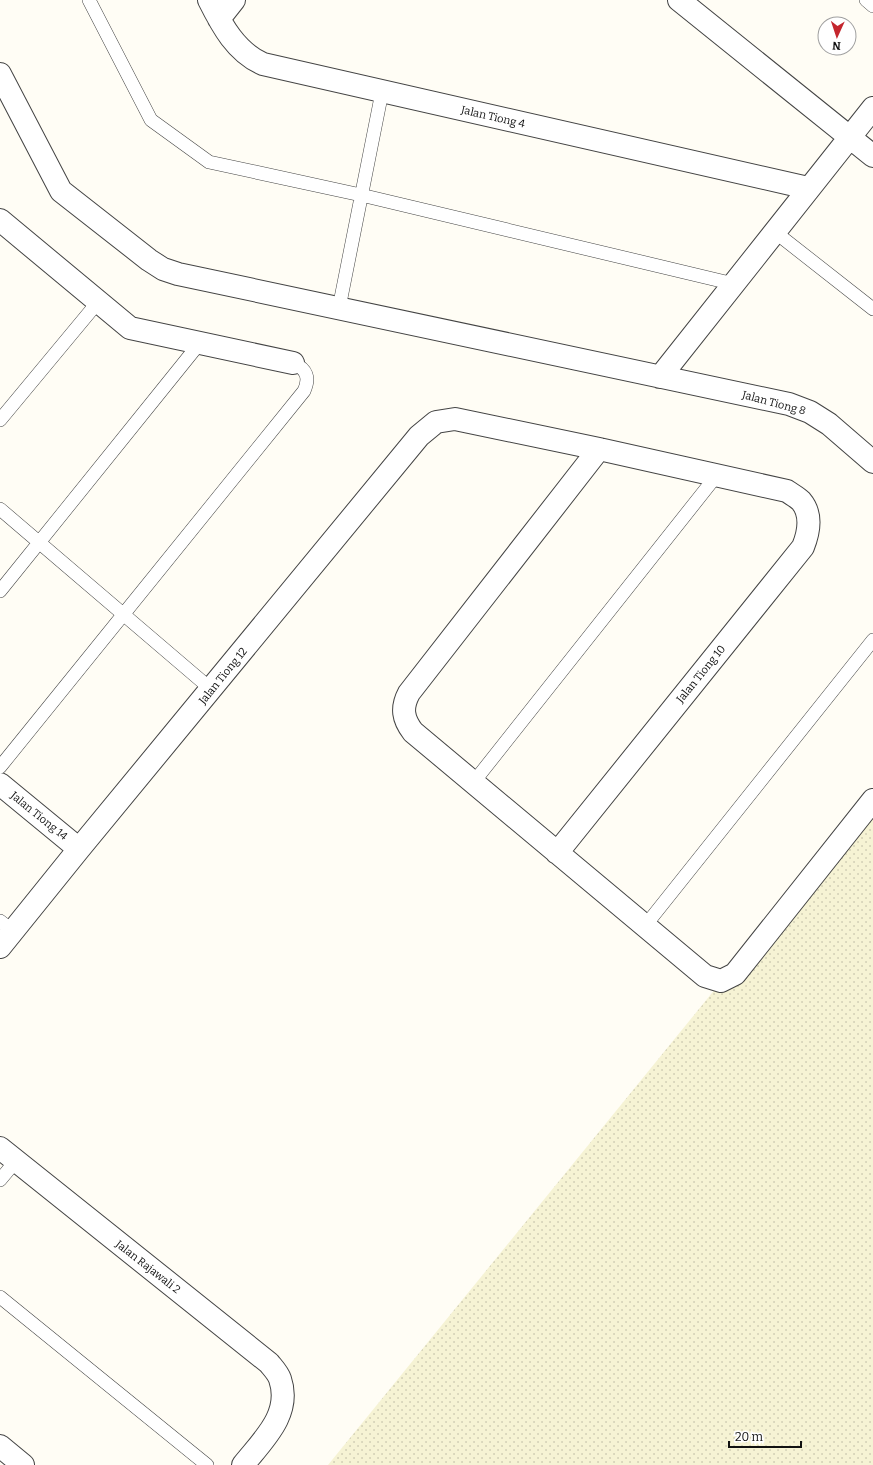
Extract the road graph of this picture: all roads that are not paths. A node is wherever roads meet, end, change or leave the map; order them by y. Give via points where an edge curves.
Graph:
1 (89, 0) edge
2 (234, 0) edge
3 (679, 0) edge
4 (866, 0) edge
5 (873, 6) edge
6 (214, 9) edge
7 (0, 74) edge
8 (382, 92) junction
9 (873, 108) edge
10 (850, 137) junction
11 (873, 156) edge
12 (808, 188) junction
13 (361, 195) junction
14 (2, 226) edge
15 (775, 232) junction
16 (734, 284) junction
17 (98, 302) junction
18 (339, 308) junction
19 (873, 309) edge
20 (199, 344) junction
21 (293, 363) joint
22 (660, 377) junction
23 (0, 420) edge
24 (599, 449) junction
25 (873, 462) edge
26 (718, 475) junction
27 (0, 509) edge
28 (39, 542) junction
29 (0, 591) edge
30 (124, 615) junction
31 (873, 640) edge
32 (212, 690) junction
33 (0, 767) edge
34 (473, 783) junction
35 (0, 784) edge
36 (873, 800) edge
37 (79, 849) junction
38 (557, 853) junction
39 (645, 926) junction
40 (4, 933) edge
41 (7, 1155) edge
42 (0, 1180) edge
43 (0, 1297) edge
44 (0, 1446) edge
45 (23, 1465) edge
46 (207, 1465) edge
47 (243, 1465) edge

1 - 13 lane via 151,120 209,162
2 - 6 street
3 - 10 street
4 - 5 lane
6 - 8 street, Jalan Tiong 4 via 240,49 250,58 263,64
7 - 18 street, Jalan Tiong 8 via 61,191 149,260 163,269 178,274
8 - 12 street, Jalan Tiong 4
8 - 13 lane
9 - 10 street
10 - 11 street
10 - 12 street
12 - 15 street
13 - 16 lane
13 - 18 lane
14 - 17 street
15 - 16 street
15 - 19 lane
16 - 22 street
17 - 20 street via 130,328
17 - 23 lane
18 - 22 street, Jalan Tiong 8
20 - 21 street
20 - 28 lane
21 - 30 lane via 302,367 307,374 308,383 304,391
22 - 25 street, Jalan Tiong 8 via 789,404 810,412 829,424
24 - 26 street
24 - 32 street, Jalan Tiong 12 via 456,419 436,422 419,436
24 - 34 street via 409,693 404,703 403,714 413,732
26 - 34 lane
26 - 38 street, Jalan Tiong 10 via 787,491 801,501 808,514 809,532 803,547
27 - 28 lane
28 - 29 lane
28 - 30 lane
30 - 32 lane
30 - 33 lane
31 - 39 lane
32 - 37 street, Jalan Tiong 12
34 - 38 street
35 - 37 street, Jalan Tiong 14
36 - 39 street via 735,974 721,981 704,976
37 - 40 street, Jalan Tiong 12
38 - 39 street
41 - 42 lane
41 - 47 street, Jalan Rajawali 2 via 269,1363 279,1378 282,1394 281,1411 274,1427
43 - 46 lane
44 - 45 street

